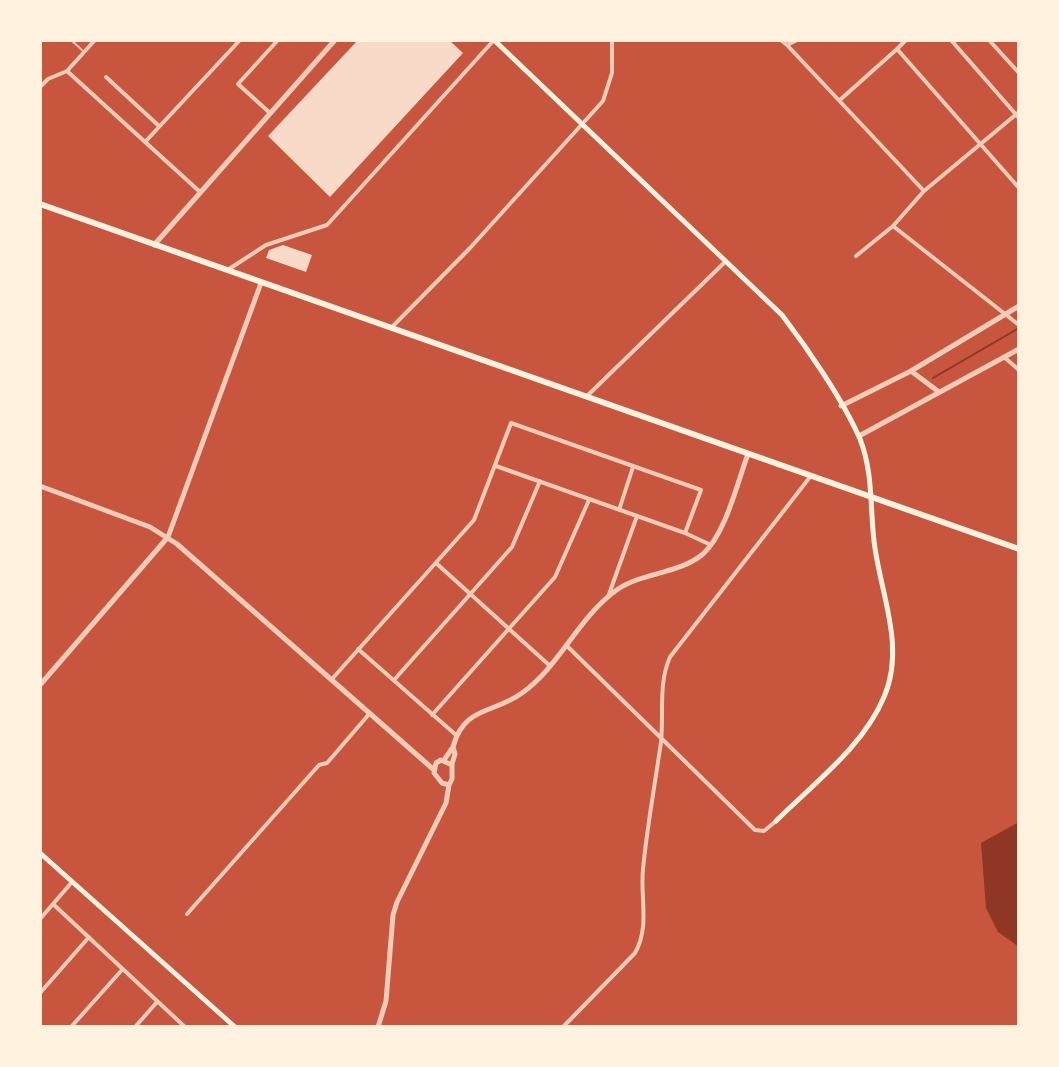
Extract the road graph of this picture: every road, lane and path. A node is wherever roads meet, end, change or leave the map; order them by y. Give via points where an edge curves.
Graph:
1 (71, 40) edge
2 (95, 40) edge
3 (240, 40) edge
4 (278, 40) edge
5 (335, 40) edge
6 (494, 40) edge
7 (612, 40) edge
8 (781, 40) edge
9 (797, 40) edge
10 (906, 40) edge
11 (951, 40) edge
12 (989, 40) edge
13 (787, 45) junction
14 (897, 49) junction
15 (84, 52) junction
16 (67, 71) junction
17 (1019, 73) edge
18 (106, 77) dead end
19 (40, 87) edge
20 (841, 99) junction
21 (270, 113) junction
22 (1018, 115) edge
23 (582, 125) junction
24 (159, 126) junction
25 (145, 142) junction
26 (981, 145) junction
27 (1019, 188) edge
28 (199, 191) junction
29 (924, 191) junction
30 (40, 204) edge
31 (893, 226) junction
32 (154, 245) junction
33 (856, 256) dead end
34 (726, 261) junction
35 (226, 271) junction
36 (261, 283) junction
37 (1019, 306) edge
38 (1005, 314) junction
39 (1019, 325) edge
40 (390, 328) junction
41 (1019, 349) edge
42 (1004, 357) junction
43 (1019, 370) edge
44 (911, 371) junction
45 (939, 392) junction
46 (585, 398) junction
47 (841, 406) junction
48 (859, 436) junction
49 (748, 454) junction
50 (496, 466) junction
51 (633, 467) junction
52 (810, 477) junction
53 (540, 481) junction
54 (40, 486) edge
55 (872, 498) junction
56 (589, 500) junction
57 (619, 510) junction
58 (637, 516) junction
59 (685, 533) junction
60 (168, 537) junction
61 (711, 545) junction
62 (1019, 549) edge
63 (436, 563) junction
64 (471, 595) junction
65 (608, 597) junction
66 (509, 629) junction
67 (566, 645) junction
68 (358, 649) junction
69 (549, 665) junction
70 (332, 679) junction
71 (394, 680) junction
72 (40, 685) edge
73 (370, 713) junction
74 (432, 715) junction
75 (456, 735) junction
76 (661, 737) junction
77 (453, 747) junction
78 (444, 760) junction
79 (452, 765) junction
80 (433, 769) junction
81 (449, 785) junction
82 (776, 821) joint
83 (40, 853) edge
84 (72, 882) junction
85 (53, 904) junction
86 (187, 914) dead end
87 (40, 919) edge
88 (89, 937) junction
89 (121, 971) dead end
90 (40, 993) edge
91 (158, 1001) junction
92 (71, 1027) edge
93 (135, 1027) edge
94 (185, 1027) edge
95 (235, 1027) edge
96 (378, 1027) edge
97 (563, 1027) edge

1 - 15 lane
2 - 15 street
3 - 24 street
4 - 21 street via 238,84
5 - 21 street
6 - 23 main road
6 - 35 street via 327,225 266,245
7 - 23 street via 610,85
8 - 13 street
9 - 13 street
10 - 14 street
11 - 22 street
12 - 17 street
13 - 20 street
14 - 20 street
14 - 26 street
15 - 16 street
16 - 19 street
16 - 25 street
18 - 24 street
20 - 29 street
21 - 28 street
22 - 26 street
23 - 34 main road
23 - 40 street
24 - 25 street
25 - 28 street
26 - 27 street
26 - 29 street
28 - 32 street
29 - 31 street
30 - 32 main road
31 - 33 street
31 - 38 street
32 - 35 main road
34 - 46 street
34 - 47 main road via 782,315
35 - 36 main road
36 - 40 main road
36 - 60 street
37 - 38 street
38 - 39 street
38 - 44 street
40 - 46 main road
41 - 42 street
42 - 43 street
42 - 45 street
44 - 45 street
44 - 47 street
45 - 48 street
46 - 49 main road
47 - 48 main road
48 - 55 main road
49 - 52 main road
49 - 61 street
50 - 51 street via 511,423
50 - 53 street
50 - 63 street via 474,520
51 - 57 street
51 - 59 street via 701,490
52 - 55 main road
52 - 76 street via 670,657 662,679
53 - 56 street
53 - 64 street via 512,547
54 - 60 street
55 - 62 main road
55 - 82 main road via 874,541 892,632 892,669 884,697 862,736
56 - 57 street
56 - 66 street via 555,577
57 - 58 street
58 - 59 street
58 - 65 street
59 - 61 street
60 - 70 street
60 - 72 street
61 - 65 street via 686,564 633,581
63 - 64 street
63 - 68 street
64 - 66 street
64 - 71 street
65 - 67 street
66 - 69 street
66 - 74 street
67 - 69 street
67 - 76 street
68 - 70 street
68 - 71 street
69 - 75 street via 521,693 473,715
70 - 73 street
71 - 74 street
73 - 80 street
73 - 86 street
74 - 75 street
75 - 77 street
76 - 82 street via 755,830 764,831
76 - 97 street via 642,872 643,939
77 - 78 street
77 - 79 street
78 - 79 street
78 - 80 street
79 - 81 street
80 - 81 street
81 - 96 street via 446,803 393,915 386,1001
83 - 84 main road
84 - 85 street
84 - 95 main road
85 - 87 street
85 - 88 street
88 - 90 street
88 - 91 street
89 - 92 street
91 - 93 street
91 - 94 street

